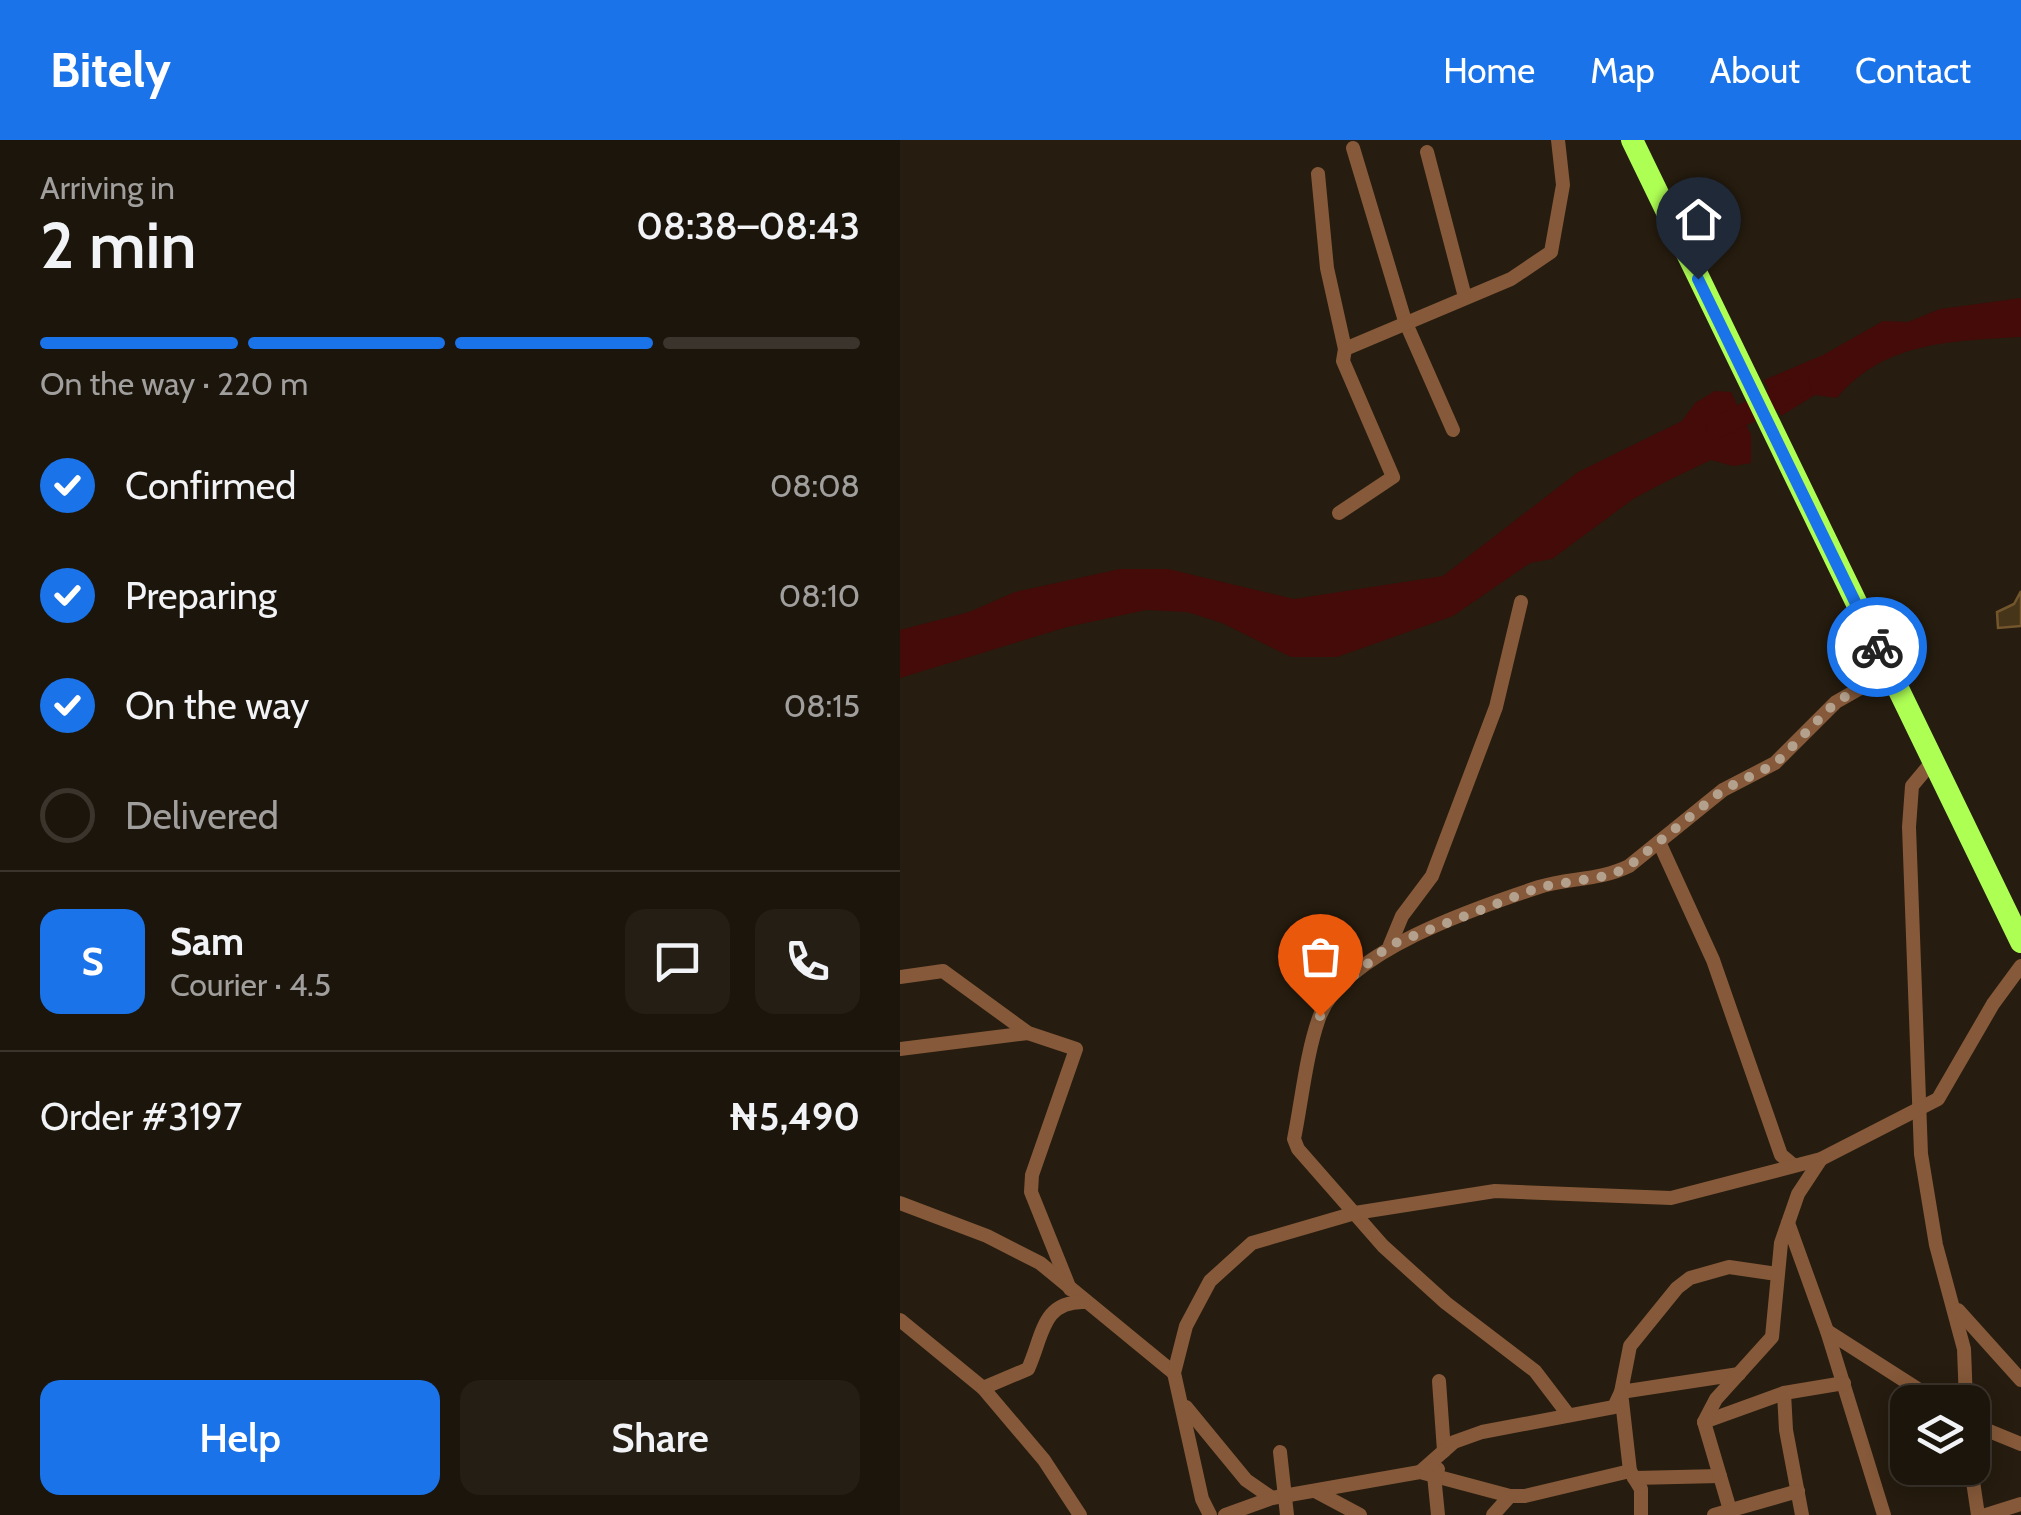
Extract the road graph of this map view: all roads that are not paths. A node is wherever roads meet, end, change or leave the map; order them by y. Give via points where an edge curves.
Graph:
1 (1558, 140) edge
2 (1632, 140) edge
3 (1353, 148) dead end
4 (1427, 152) dead end
5 (1318, 174) dead end
6 (1465, 297) junction
7 (1405, 321) junction
8 (1345, 349) junction
9 (1453, 430) dead end
10 (1339, 513) dead end
11 (1521, 602) dead end
12 (1889, 672) junction
13 (1932, 762) junction
14 (1659, 842) junction
15 (2021, 942) edge
16 (1390, 945) junction
17 (2021, 966) edge
18 (900, 977) edge
19 (1028, 1033) junction
20 (900, 1048) edge
21 (1920, 1110) junction
22 (1821, 1159) junction
23 (1792, 1165) junction
24 (900, 1203) edge
25 (1355, 1214) junction
26 (1788, 1222) junction
27 (1778, 1274) junction
28 (1070, 1289) junction
29 (1085, 1302) junction
30 (1957, 1309) junction
31 (900, 1320) edge
32 (1828, 1331) junction
33 (1174, 1373) junction
34 (1739, 1374) junction
35 (2021, 1380) edge
36 (1439, 1382) dead end
37 (1844, 1383) junction
38 (1912, 1385) edge
39 (1965, 1385) edge
40 (983, 1388) junction
41 (1621, 1392) junction
42 (1784, 1393) junction
43 (1182, 1402) junction
44 (1567, 1414) junction
45 (1704, 1422) junction
46 (1990, 1431) edge
47 (2021, 1444) edge
48 (1449, 1447) junction
49 (1280, 1452) dead end
50 (1427, 1474) junction
51 (1632, 1475) junction
52 (1720, 1476) junction
53 (1976, 1485) edge
54 (1798, 1490) junction
55 (1317, 1492) junction
56 (1510, 1496) junction
57 (1281, 1504) edge
58 (2021, 1504) edge
59 (1730, 1510) junction
60 (1077, 1514) edge
61 (1210, 1515) edge
62 (1225, 1515) edge
63 (1360, 1515) edge
64 (1438, 1515) edge
65 (1493, 1515) edge
66 (1642, 1515) edge
67 (1714, 1515) edge
68 (1802, 1515) edge
69 (1884, 1515) edge
70 (1986, 1515) edge

1 - 6 street via 1563,185 1551,252 1511,279
2 - 12 highway
3 - 7 street
4 - 6 street
5 - 8 street via 1327,268
6 - 7 street
7 - 8 street
7 - 9 street
8 - 10 street via 1344,361 1393,477
11 - 16 street via 1496,707 1432,876
12 - 13 highway
12 - 14 street via 1836,702 1775,764 1723,790
13 - 15 highway
13 - 21 street via 1912,786 1909,827
14 - 16 street via 1612,875 1540,887
14 - 23 street via 1713,960 1781,1155
16 - 25 street via 1334,992 1320,1016 1294,1138
17 - 21 street via 1938,1100
18 - 19 street via 943,971
19 - 20 street
19 - 28 street via 1076,1049 1031,1192
21 - 22 street
21 - 30 street via 1936,1246
22 - 23 street
22 - 26 street
23 - 25 street via 1671,1198 1495,1191
24 - 28 street via 1040,1263
25 - 33 street via 1252,1244 1238,1256 1210,1281 1186,1326
25 - 44 street via 1446,1302 1535,1371
26 - 27 street
26 - 32 street
27 - 34 street via 1772,1336
27 - 41 street via 1728,1268 1676,1288 1630,1346
28 - 29 street
29 - 33 street
29 - 40 street via 1052,1310 1028,1369
30 - 35 street
30 - 39 street
31 - 40 street
32 - 37 street
32 - 38 street
33 - 43 street
34 - 41 street
34 - 45 street
36 - 48 street
37 - 42 street
37 - 69 street
40 - 60 street via 1044,1460
41 - 44 street via 1614,1407
41 - 51 street
42 - 45 street
42 - 54 street
43 - 57 street via 1246,1480
43 - 61 street
44 - 48 street
45 - 52 street
46 - 47 street
48 - 50 street
49 - 57 street
50 - 55 street
50 - 56 street
50 - 64 street
51 - 52 street
51 - 56 street
51 - 66 street via 1641,1489
52 - 59 street
53 - 70 street
54 - 59 street
54 - 68 street
55 - 57 street
55 - 63 street
56 - 65 street
57 - 62 street
58 - 70 street
59 - 67 street

